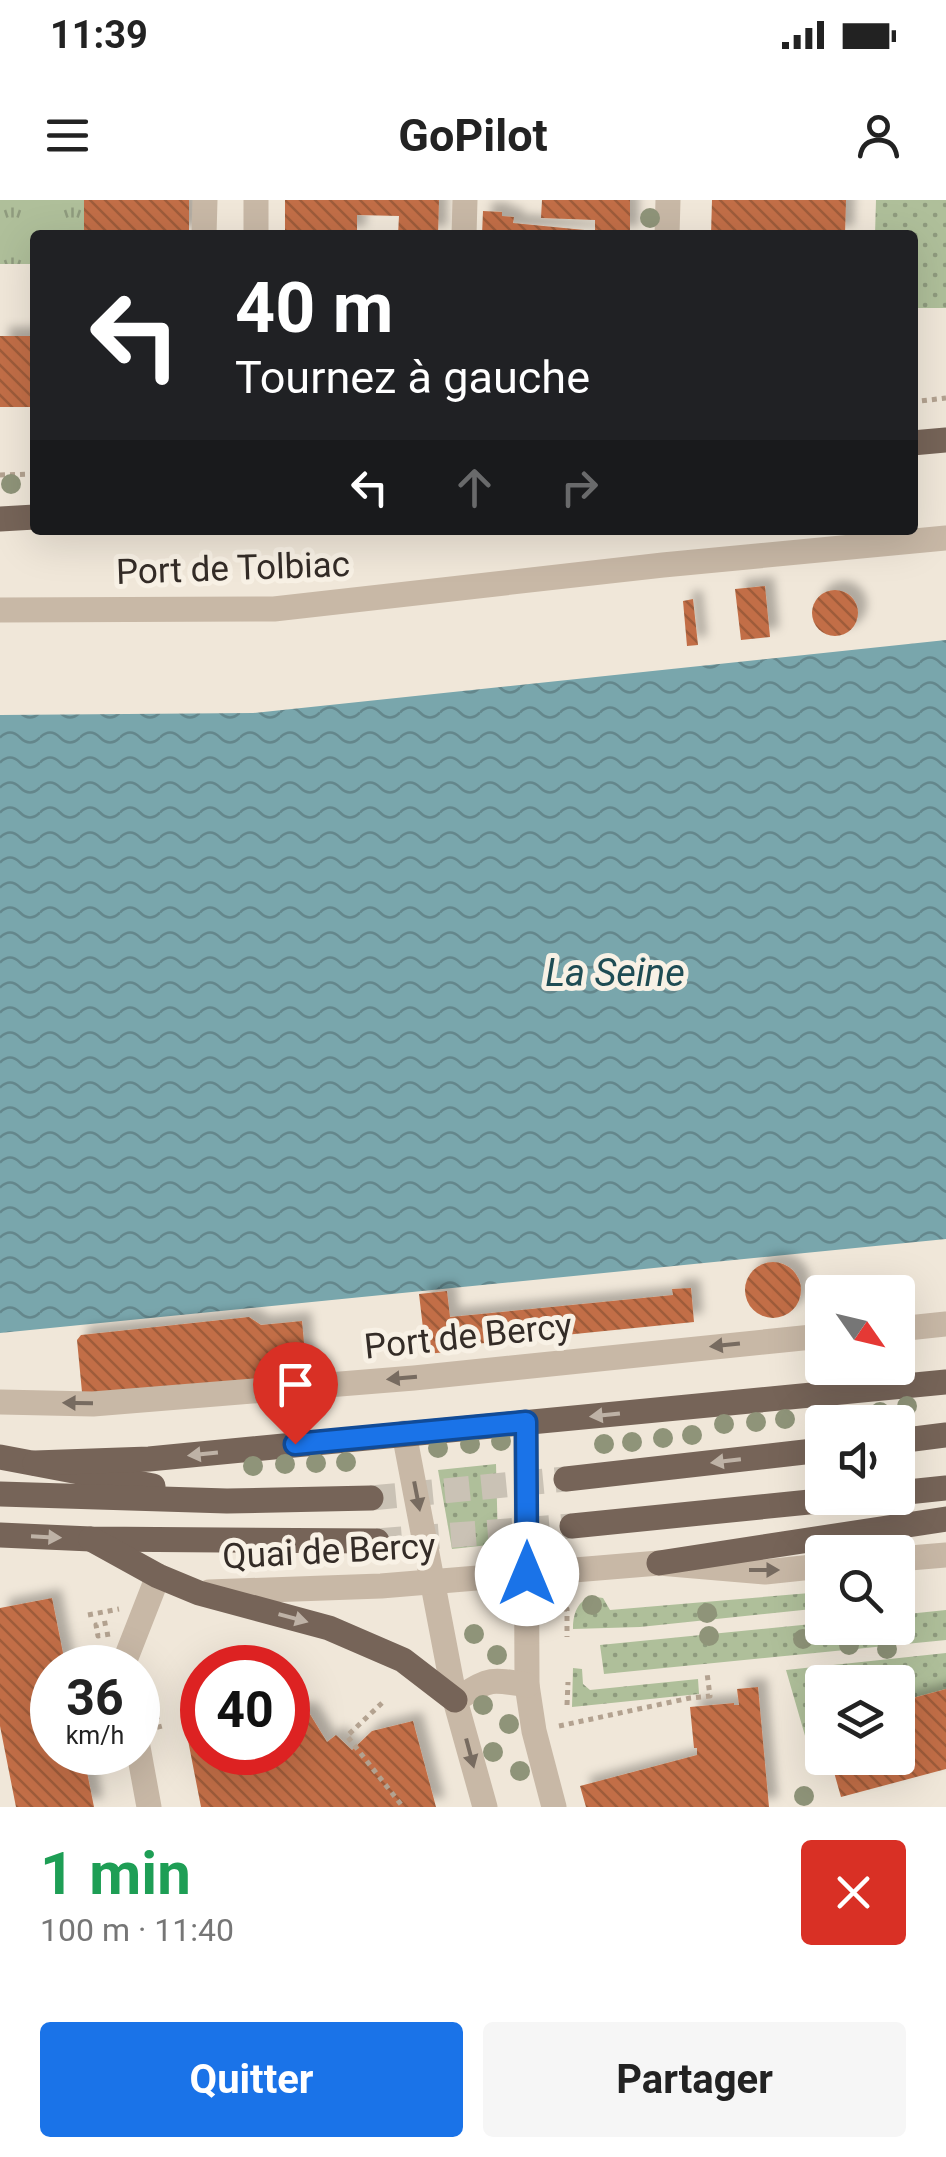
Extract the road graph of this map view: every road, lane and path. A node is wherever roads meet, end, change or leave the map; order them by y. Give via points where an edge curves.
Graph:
1 (204, 200) edge
2 (256, 200) edge
3 (465, 200) edge
4 (668, 200) edge
5 (204, 230) edge
6 (256, 230) edge
7 (464, 230) edge
8 (667, 230) edge
9 (946, 398) edge
10 (918, 401) edge
11 (946, 440) edge
12 (918, 443) edge
13 (30, 474) edge
14 (0, 475) edge
15 (30, 518) edge
16 (0, 519) edge
17 (900, 536) edge
18 (946, 538) edge
19 (0, 610) edge
20 (946, 1324) edge
21 (915, 1327) edge
22 (805, 1338) edge
23 (946, 1382) edge
24 (0, 1402) edge
25 (526, 1422) junction
26 (404, 1433) junction
27 (946, 1435) edge
28 (915, 1439) edge
29 (805, 1452) edge
30 (0, 1457) edge
31 (34, 1463) junction
32 (566, 1480) tunnel mouth
33 (946, 1488) edge
34 (915, 1491) edge
35 (0, 1494) edge
36 (372, 1498) tunnel mouth
37 (227, 1500) junction
38 (805, 1502) edge
39 (946, 1519) edge
40 (572, 1526) tunnel mouth
41 (0, 1534) edge
42 (91, 1540) junction
43 (376, 1541) tunnel mouth
44 (946, 1555) edge
45 (915, 1558) edge
46 (659, 1563) junction
47 (805, 1568) edge
48 (527, 1574) junction
49 (158, 1576) junction
50 (433, 1582) junction
51 (198, 1592) junction
52 (551, 1610) dead end
53 (88, 1614) dead end
54 (96, 1625) dead end
55 (567, 1637) dead end
56 (131, 1645) edge
57 (707, 1673) dead end
58 (568, 1682) dead end
59 (527, 1685) junction
60 (456, 1700) junction
61 (382, 1703) dead end
62 (567, 1706) dead end
63 (160, 1727) edge
64 (161, 1730) dead end
65 (534, 1731) junction
66 (143, 1775) edge
67 (149, 1807) edge
68 (402, 1807) edge
69 (484, 1807) edge
70 (554, 1807) edge

1 - 5 street
2 - 6 street
3 - 7 street
4 - 8 street
9 - 10 path
11 - 12 main road
13 - 14 path
15 - 16 main road
17 - 18 street, Port de Tolbiac
17 - 19 street, Port de Tolbiac via 274,609
20 - 21 street
22 -> 24 street, Port de Bercy via 93,1404
23 -> 25 main road
25 - 26 main road
25 - 48 street
26 -> 31 main road via 149,1460
26 -> 50 street
27 - 28 main road
29 -> 32 main road
30 - 31 main road
31 - 37 main road
33 - 34 main road
35 - 37 main road, Quai de Bercy
36 - 37 main road, Quai de Bercy
38 - 40 main road
39 - 46 main road
41 -> 42 main road, Quai de Bercy
42 - 43 main road, Quai de Bercy
42 - 49 main road
44 - 45 street
46 -> 47 street, Quai de Bercy via 765,1572
46 - 48 street, Quai de Bercy
48 - 50 street, Quai de Bercy
48 - 59 street
49 - 51 main road
49 - 56 street
50 - 51 street, Quai de Bercy
50 - 60 street
51 -> 60 main road via 329,1628 402,1660
52 - 55 path via 568,1609
53 - 54 path via 119,1608 122,1620
57 - 65 path via 710,1696
58 - 62 path
59 - 60 street via 486,1681
59 - 65 street
60 -> 69 street
61 - 68 path via 347,1736
63 - 64 path
65 - 70 street
66 - 67 street

